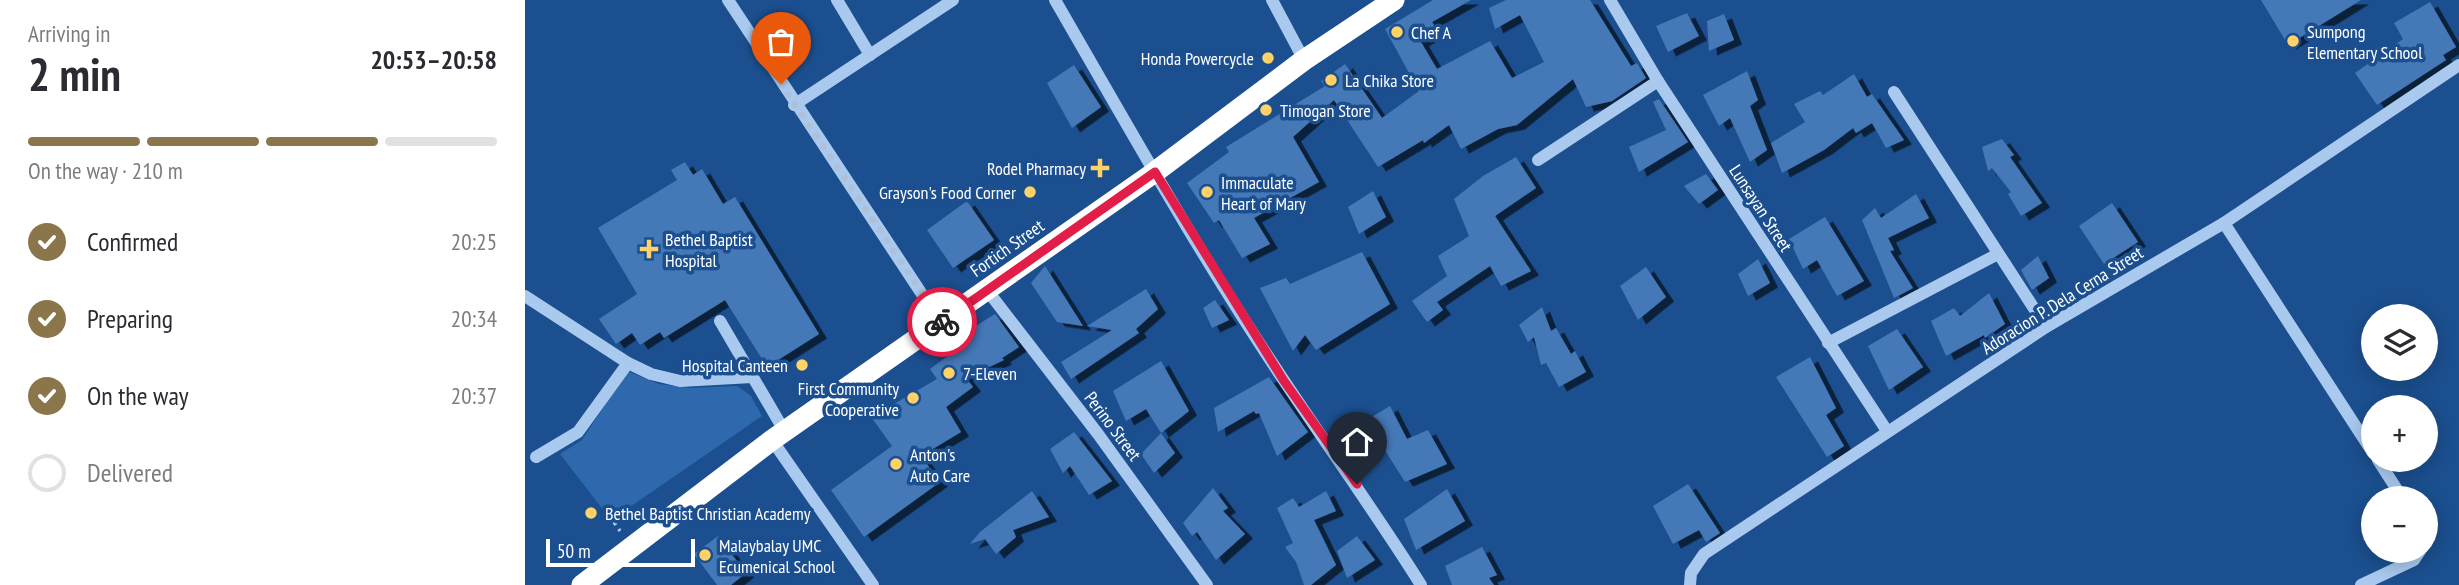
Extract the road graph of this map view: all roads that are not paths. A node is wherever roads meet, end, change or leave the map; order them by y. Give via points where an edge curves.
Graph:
1 (727, 0) edge
2 (837, 0) edge
3 (953, 0) edge
4 (1055, 0) edge
5 (1272, 0) edge
6 (1394, 0) edge
7 (1610, 0) edge
8 (870, 55) junction
9 (1304, 60) junction
10 (2459, 65) edge
11 (1658, 81) junction
12 (1894, 92) dead end
13 (794, 105) junction
14 (1538, 160) dead end
15 (1155, 172) junction
16 (2224, 223) junction
17 (1999, 254) junction
18 (987, 290) junction
19 (525, 296) edge
20 (720, 321) dead end
21 (941, 323) junction
22 (2046, 327) junction
23 (1828, 343) junction
24 (628, 363) junction
25 (753, 377) junction
26 (1887, 431) junction
27 (2361, 434) edge
28 (778, 436) junction
29 (536, 457) dead end
30 (2408, 563) edge
31 (1691, 579) edge
32 (582, 585) edge
33 (873, 585) edge
34 (1207, 585) edge
35 (1421, 585) edge
36 (2361, 585) edge

1 - 13 street
2 - 8 street
3 - 8 street
4 - 15 street
5 - 9 street
6 - 9 highway, Fortich Street
7 - 11 street, Lunsayan Street
8 - 13 street
9 - 15 highway, Fortich Street
10 - 16 street, Adoracion P. Dela Cerna Street
11 - 14 street
11 - 23 street, Lunsayan Street
12 - 17 street
13 - 21 street
15 - 18 highway, Fortich Street
15 - 35 street via 1284,381
16 - 22 street, Adoracion P. Dela Cerna Street
16 - 27 street
17 - 22 street
17 - 23 street
18 - 21 highway, Fortich Street
18 - 34 street, Perino Street
19 - 24 street
20 - 25 street
21 - 28 highway, Fortich Street
22 - 26 street, Adoracion P. Dela Cerna Street
23 - 26 street, Lunsayan Street
24 - 25 street via 680,381
24 - 29 street via 578,432
25 - 28 street
26 - 31 street, Adoracion P. Dela Cerna Street via 1704,554
28 - 32 highway, Fortich Street
28 - 33 street
30 - 36 street

